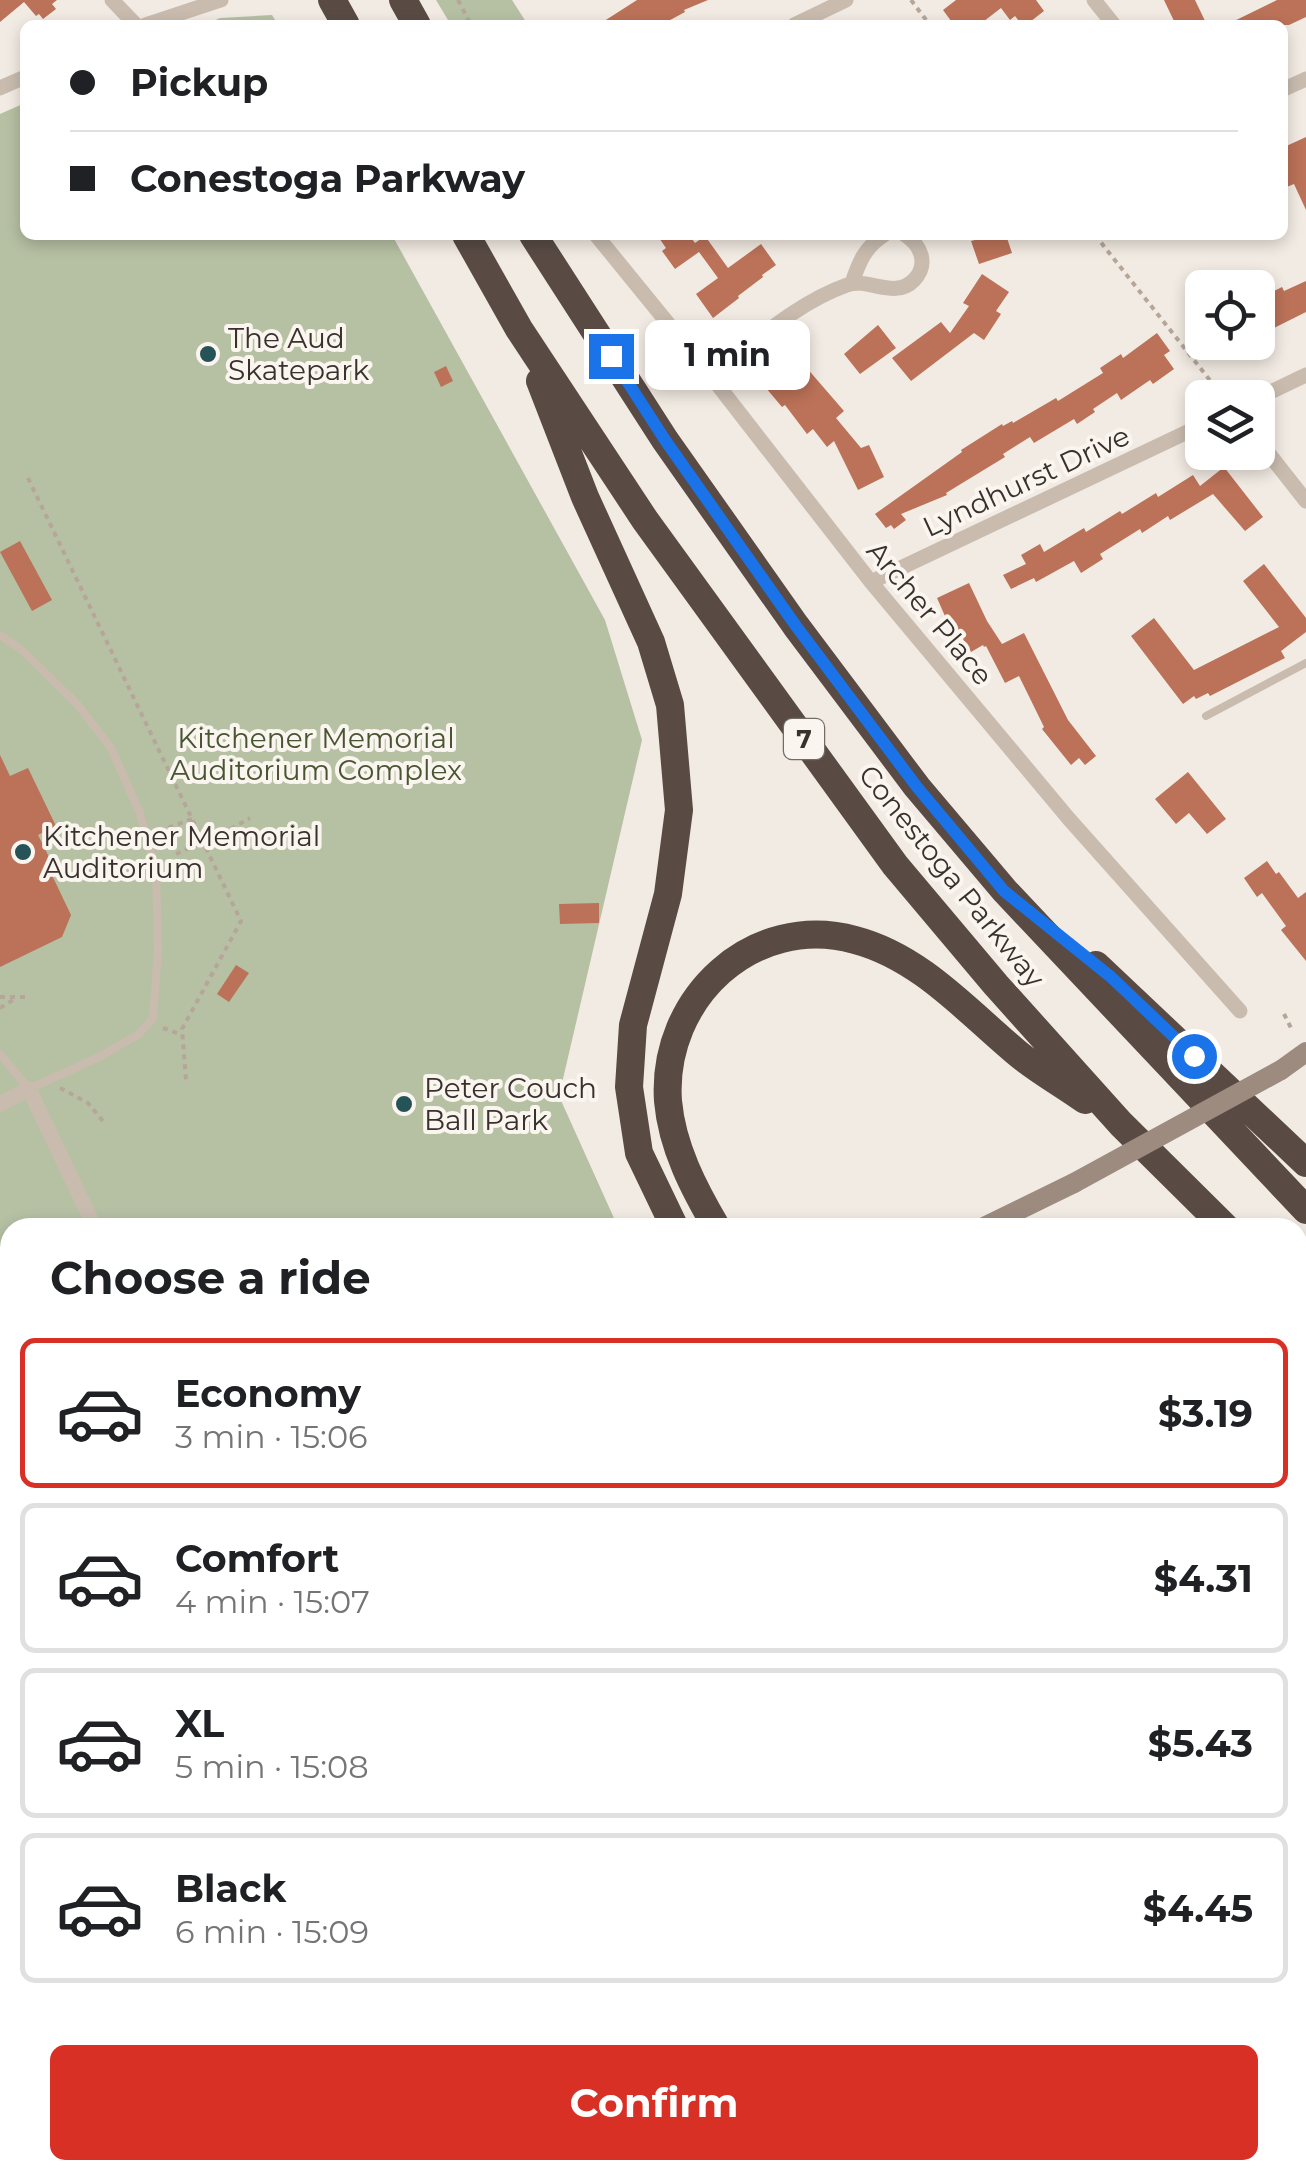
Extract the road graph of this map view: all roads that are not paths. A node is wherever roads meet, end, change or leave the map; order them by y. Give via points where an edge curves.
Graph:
1 (112, 0) edge
2 (221, 0) edge
3 (846, 0) edge
4 (1094, 0) edge
5 (131, 20) edge
6 (160, 20) edge
7 (804, 20) edge
8 (1110, 20) edge
9 (469, 240) edge
10 (536, 240) edge
11 (600, 240) edge
12 (876, 240) edge
13 (912, 240) edge
14 (852, 282) junction
15 (519, 329) junction
16 (1306, 374) edge
17 (710, 376) junction
18 (1275, 390) edge
19 (1185, 432) edge
20 (1275, 462) edge
21 (1306, 501) edge
22 (872, 582) junction
23 (0, 634) edge
24 (1306, 663) edge
25 (1206, 716) dead end
26 (1004, 891) junction
27 (1240, 1011) dead end
28 (1306, 1052) edge
29 (0, 1054) edge
30 (29, 1089) junction
31 (0, 1104) edge
32 (1122, 1124) junction
33 (1306, 1162) edge
34 (1306, 1210) edge
35 (90, 1218) edge
36 (670, 1218) edge
37 (712, 1218) edge
38 (1003, 1218) edge
39 (1216, 1218) edge

1 - 5 street
2 - 6 street
3 - 7 street
4 - 8 street
9 - 15 highway, Conestoga Parkway / 7
10 - 26 highway, Conestoga Parkway / 7 via 785,610
11 - 17 street, Archer Place
12 - 14 street
13 - 14 street via 923,255 913,282 894,290
14 - 17 street via 807,303
15 - 32 highway, Conestoga Parkway / 7 via 645,520 895,865
15 - 36 highway via 651,642 670,705 679,810 668,894 633,1025 629,1087 639,1153
16 - 18 street
17 - 22 street, Archer Place
19 - 22 street, Lyndhurst Drive
20 - 21 street
22 - 27 street, Archer Place
23 - 30 lane via 77,704 111,748 140,812 156,871 152,1018 139,1034
24 - 25 lane
26 - 33 highway via 1111,977
26 - 34 highway, Conestoga Parkway / 7
28 - 38 main road, bridge
29 - 30 lane
30 - 31 street
30 - 35 street
32 - 37 highway via 1020,1055 939,984 884,950 814,934 780,938 727,965 695,999 669,1067 674,1134
32 - 39 highway, Conestoga Parkway / 7

